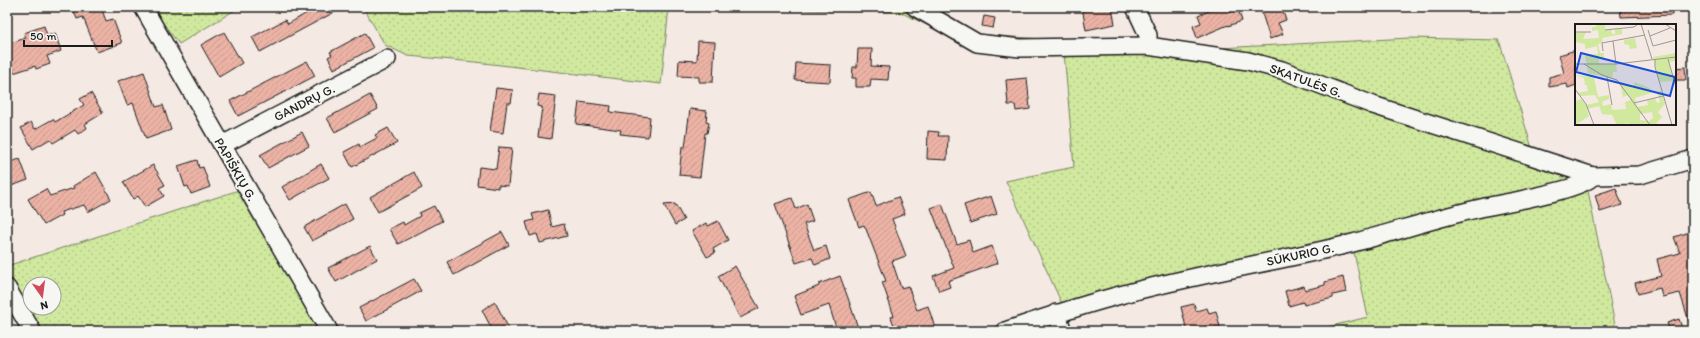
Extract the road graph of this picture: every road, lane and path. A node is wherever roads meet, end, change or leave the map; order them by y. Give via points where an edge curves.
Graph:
1 (143, 7) edge
2 (915, 7) edge
3 (1135, 7) edge
4 (1148, 46) junction
5 (387, 59) dead end
6 (222, 145) junction
7 (1693, 159) edge
8 (1593, 176) junction
9 (7, 288) edge
10 (1056, 313) junction
11 (32, 331) edge
12 (329, 331) edge
13 (1005, 331) edge
14 (1063, 331) edge

1 - 6 street, PAPIŠKIŲ G.
2 - 4 street, SKATULĖS G. via 977,43 1020,48
3 - 4 street via 1148,35
4 - 8 street, SKATULĖS G. via 1248,61 1282,70 1373,105
5 - 6 street, GANDRŲ G.
6 - 12 street, PAPIŠKIŲ G.
7 - 8 street, SKATULĖS G. via 1640,175
8 - 10 street, SŪKURIO G. via 1584,183 1560,190 1442,217 1350,243 1114,296
9 - 11 street
10 - 13 street, SŪKURIO G.
10 - 14 street

